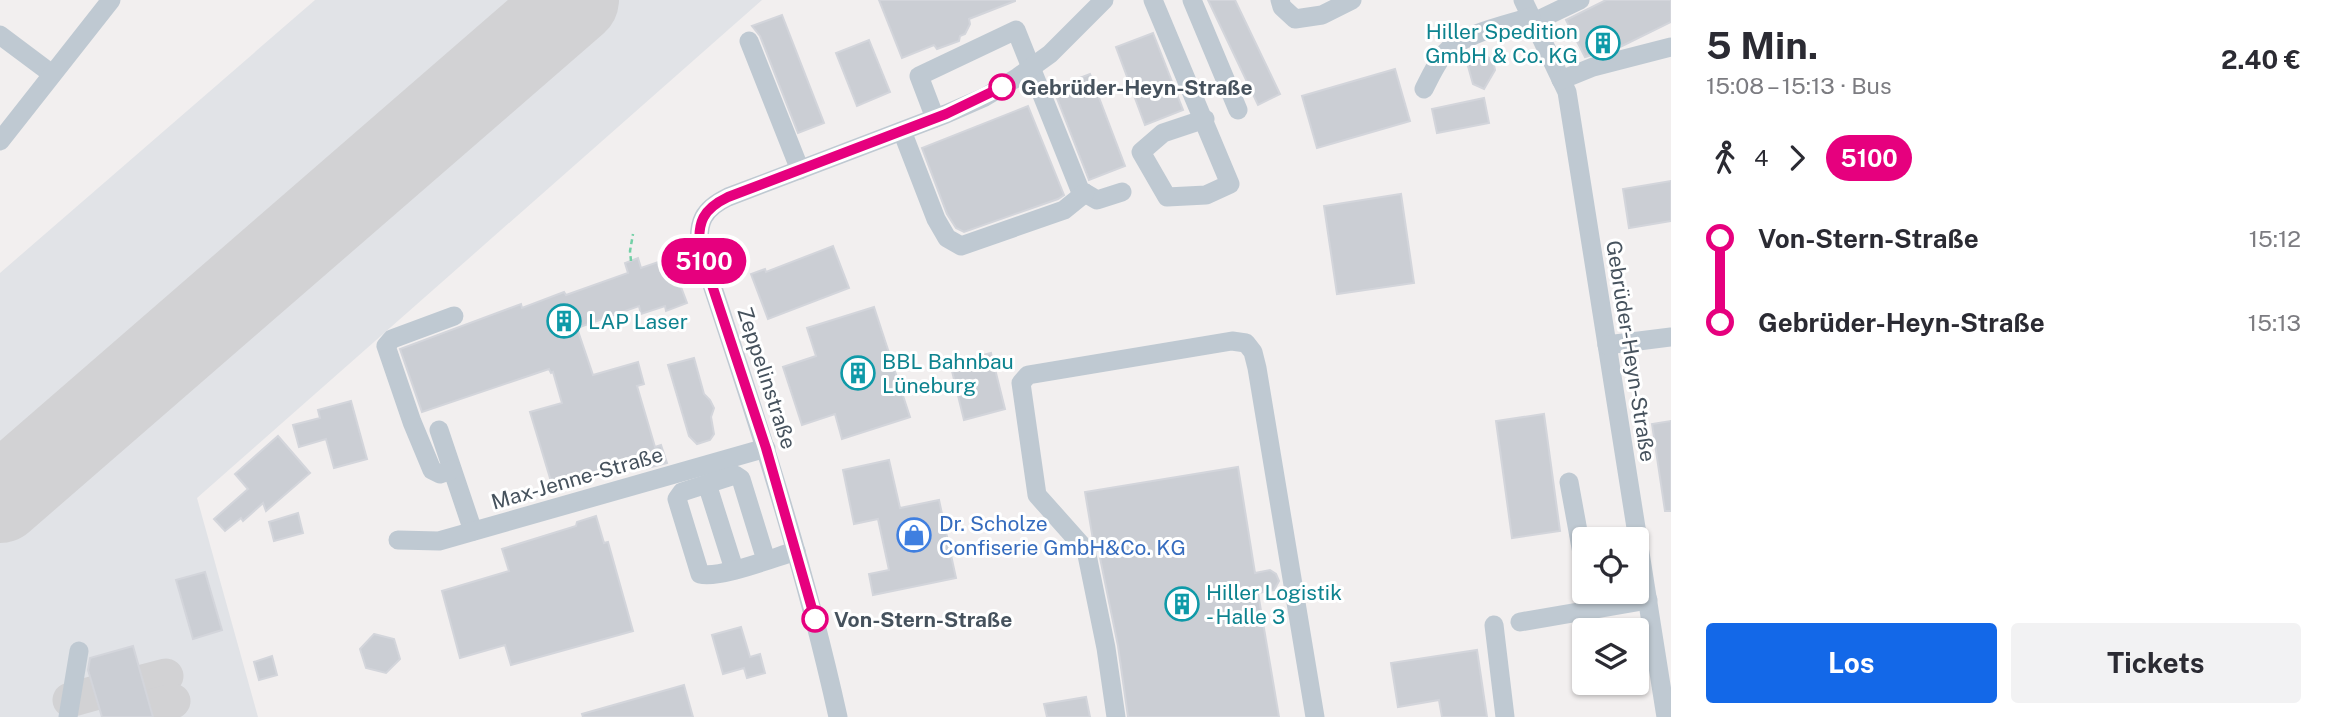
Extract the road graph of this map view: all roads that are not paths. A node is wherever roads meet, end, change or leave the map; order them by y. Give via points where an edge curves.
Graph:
1 (111, 0) edge
2 (1153, 0) edge
3 (1192, 0) edge
4 (1279, 0) edge
5 (1352, 0) edge
6 (1580, 0) edge
7 (1098, 2) edge
8 (1319, 7) edge
9 (1530, 9) edge
10 (0, 35) edge
11 (749, 41) dead end
12 (1671, 47) edge
13 (1031, 68) junction
14 (52, 74) junction
15 (1561, 80) junction
16 (1424, 89) dead end
17 (1237, 110) dead end
18 (935, 118) junction
19 (1205, 119) junction
20 (902, 131) junction
21 (0, 141) edge
22 (800, 170) junction
23 (1122, 192) dead end
24 (1085, 193) junction
25 (454, 316) dead end
26 (1671, 337) edge
27 (1607, 345) junction
28 (439, 430) dead end
29 (766, 448) junction
30 (452, 470) junction
31 (1569, 482) dead end
32 (707, 484) junction
33 (1577, 527) edge
34 (1636, 527) edge
35 (473, 531) junction
36 (398, 540) dead end
37 (796, 551) junction
38 (766, 560) junction
39 (734, 569) junction
40 (1580, 604) edge
41 (1649, 604) edge
42 (1520, 622) dead end
43 (1494, 625) dead end
44 (79, 650) dead end
45 (68, 717) edge
46 (838, 717) edge
47 (1116, 717) edge
48 (1315, 717) edge
49 (1505, 717) edge
50 (1666, 717) edge

1 - 14 street
2 - 19 street
3 - 17 street
4 - 8 street via 1295,19
5 - 8 street
6 - 9 street
7 - 13 street, Zeppelinstraße via 1078,28
9 - 15 street, Gebrüder-Heyn-Straße
9 - 16 street via 1451,47
10 - 14 street
11 - 22 street
12 - 15 street
13 - 18 street, Zeppelinstraße via 985,97
13 - 18 street via 1016,30 919,76
13 - 24 street
14 - 21 street
15 - 27 street, Gebrüder-Heyn-Straße via 1567,92
18 - 20 street, Zeppelinstraße
19 - 19 street via 1230,184 1206,195 1167,197 1141,152 1163,134
20 - 22 street, Zeppelinstraße
20 - 24 street via 936,219 947,238 961,246 1064,211
22 - 29 street, Zeppelinstraße via 712,205 698,232
23 - 24 street via 1097,200
25 - 30 street via 393,339 386,346 432,470 440,474
26 - 27 street
27 - 34 street, Gebrüder-Heyn-Straße
28 - 30 street
29 - 35 street, Max-Jenne-Straße
29 - 37 street, Zeppelinstraße
30 - 35 street
31 - 33 street
32 - 38 street via 735,475 741,479
32 - 39 street
32 - 39 street via 681,492 677,499 701,574
35 - 36 street, Max-Jenne-Straße via 439,541
37 - 38 street
37 - 46 street, Zeppelinstraße
38 - 39 street
40 - 42 street
41 - 50 street, Gebrüder-Heyn-Straße
43 - 49 street
44 - 45 street
47 - 48 street via 1086,550 1037,495 1021,383 1028,375 1232,341 1246,343 1257,368

